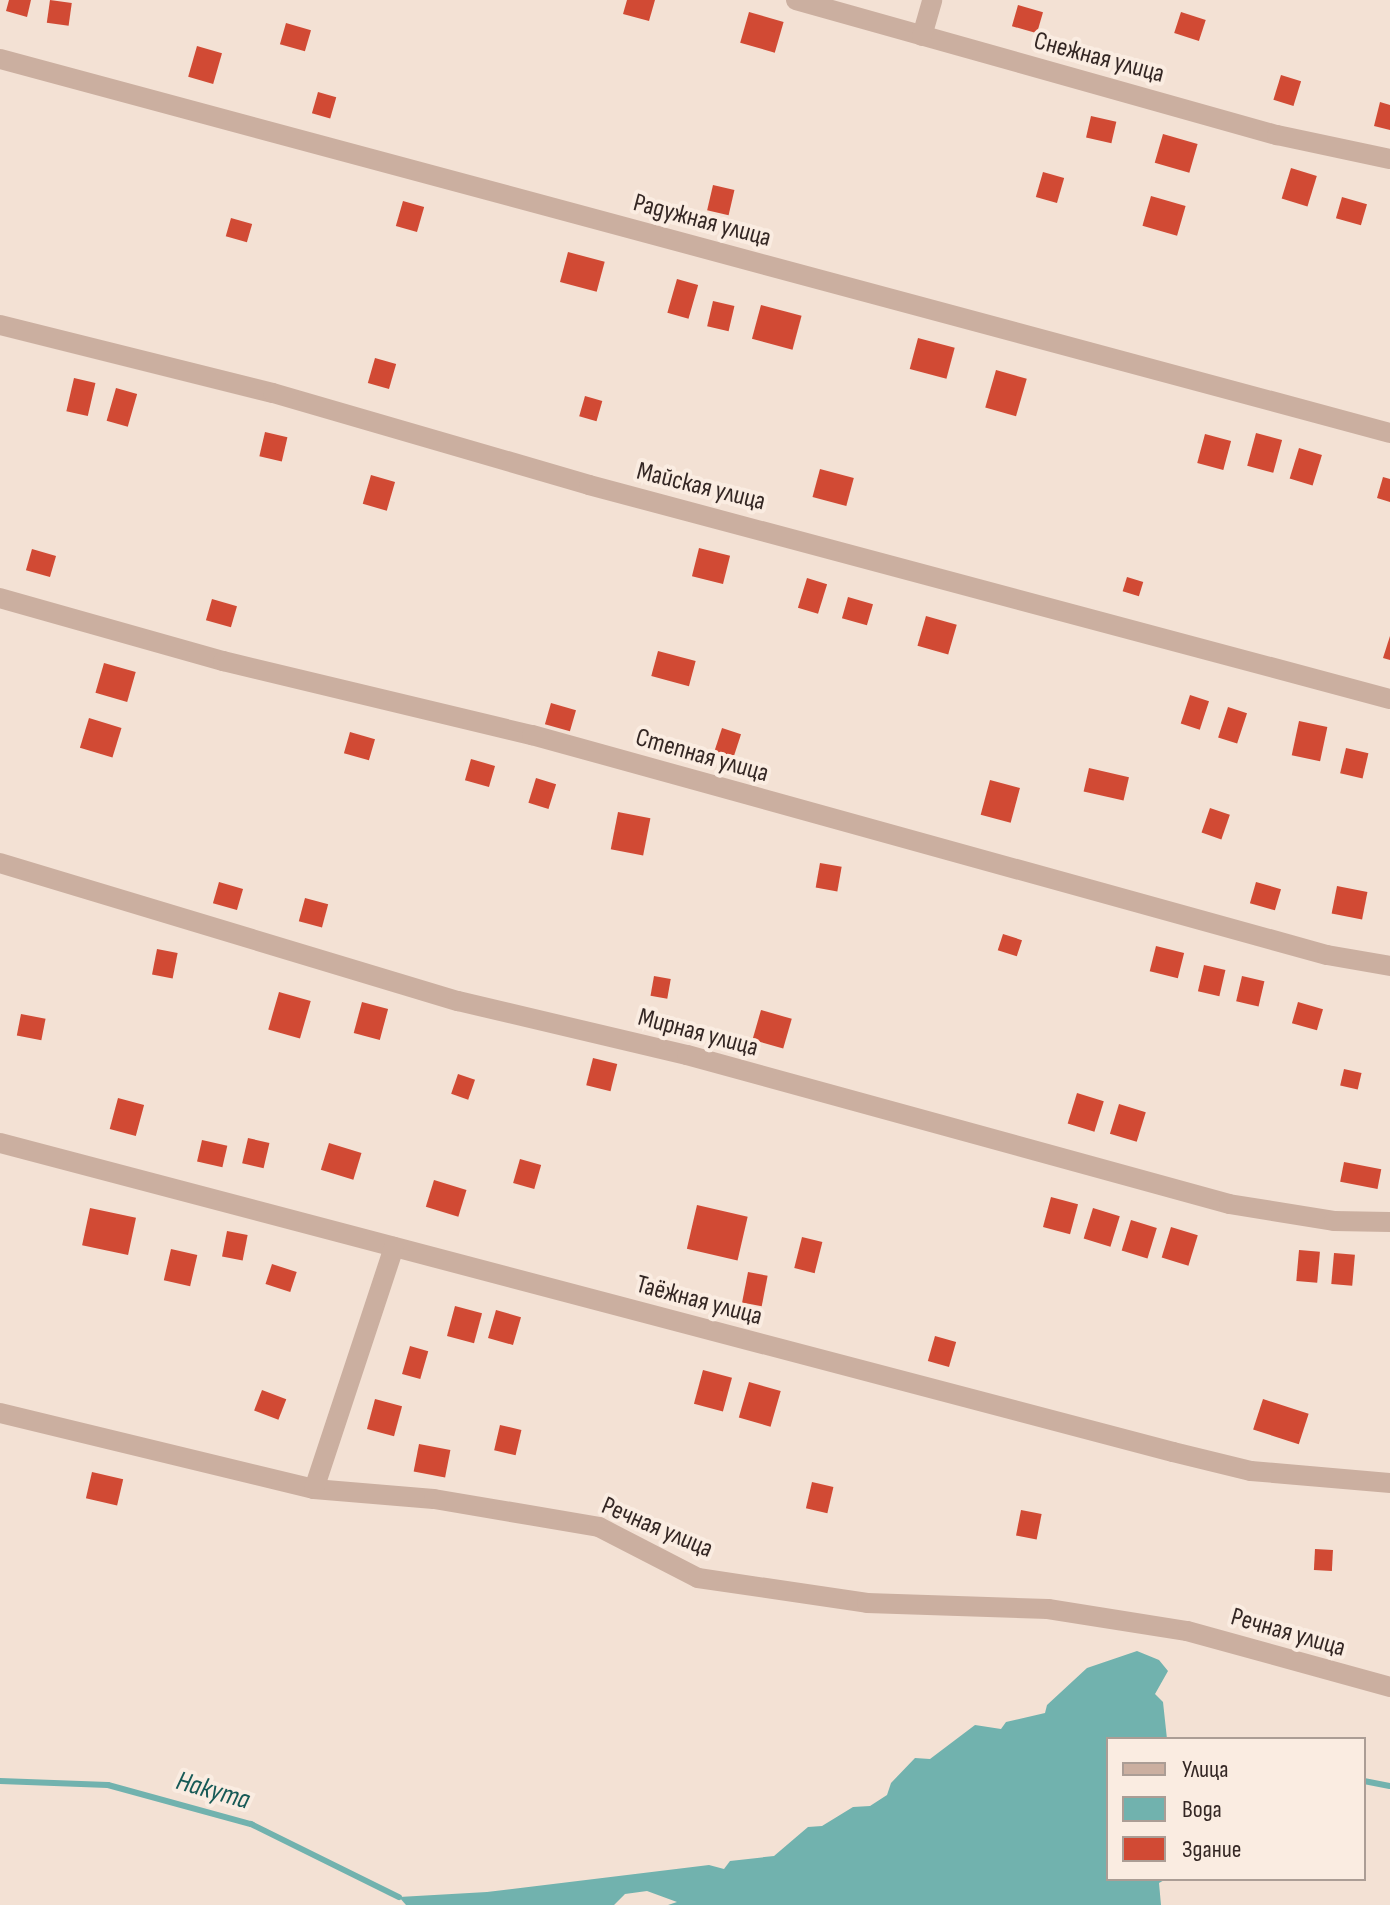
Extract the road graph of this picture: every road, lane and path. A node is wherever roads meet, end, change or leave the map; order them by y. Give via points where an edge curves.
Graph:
1 (796, 0) edge
2 (932, 0) edge
3 (922, 36) junction
4 (0, 59) edge
5 (1390, 159) edge
6 (0, 325) edge
7 (1390, 433) edge
8 (0, 598) edge
9 (1390, 699) edge
10 (0, 863) edge
11 (1390, 966) edge
12 (0, 1143) edge
13 (1390, 1222) edge
14 (394, 1247) junction
15 (0, 1413) edge
16 (1390, 1483) edge
17 (314, 1489) junction
18 (1390, 1687) edge

1 - 3 street, Снежная улица
2 - 3 street
3 - 5 street, Снежная улица via 1277,135
4 - 7 street, Радужная улица
6 - 9 street, Майская улица via 273,393 589,485
8 - 11 street, Степная улица via 223,661 532,735 1327,955
10 - 13 street, Мирная улица via 458,1001 687,1055 1229,1204 1334,1221
12 - 14 street, Таёжная улица
14 - 16 street, Таёжная улица via 1251,1471
14 - 17 street
15 - 17 street, Речная улица
17 - 18 street, Речная улица via 434,1499 599,1527 698,1578 867,1603 1048,1609 1187,1631

